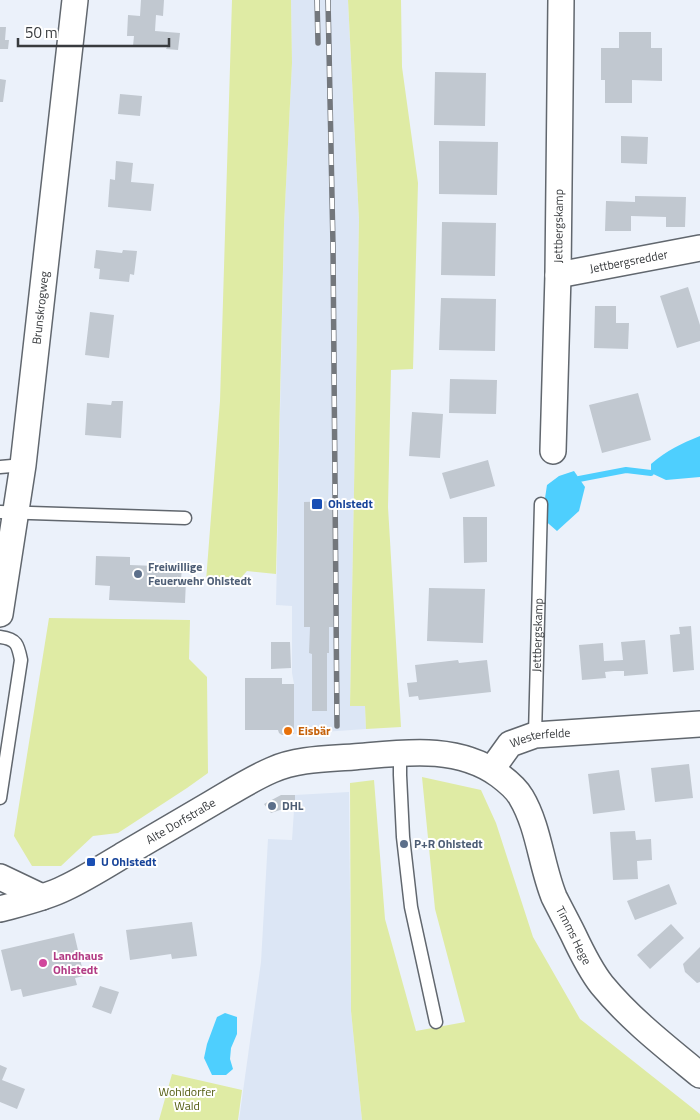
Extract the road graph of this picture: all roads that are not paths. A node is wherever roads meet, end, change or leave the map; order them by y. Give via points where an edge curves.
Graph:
1 (75, 0) edge
2 (561, 0) edge
3 (700, 248) edge
4 (558, 275) junction
5 (554, 451) dead end
6 (12, 466) edge
7 (541, 504) dead end
8 (8, 513) edge
9 (185, 518) dead end
10 (0, 614) edge
11 (0, 637) edge
12 (700, 724) edge
13 (535, 735) junction
14 (400, 753) junction
15 (492, 769) junction
16 (0, 798) edge
17 (0, 876) edge
18 (42, 897) junction
19 (0, 909) edge
20 (436, 1022) dead end
21 (700, 1075) edge

1 - 6 street, Brunskrogweg
2 - 4 street, Jettbergskamp
3 - 4 street, Jettbergsredder
4 - 5 street, Jettbergskamp
6 - 8 street, Brunskrogweg
7 - 13 lane, Jettbergskamp
8 - 9 lane
8 - 10 street, Brunskrogweg
11 - 16 lane via 12,639 18,645 21,660
12 - 13 street, Westerfelde
13 - 15 street, Westerfelde via 510,744
14 - 15 street via 446,753
14 - 18 street, Alte Dorfstraße via 287,764 255,777 97,871
14 - 20 lane via 411,907
15 - 21 street, Timms Hege via 524,802 554,895 586,961 601,984 622,1007
17 - 18 street
18 - 19 street, Alte Dorfstraße

